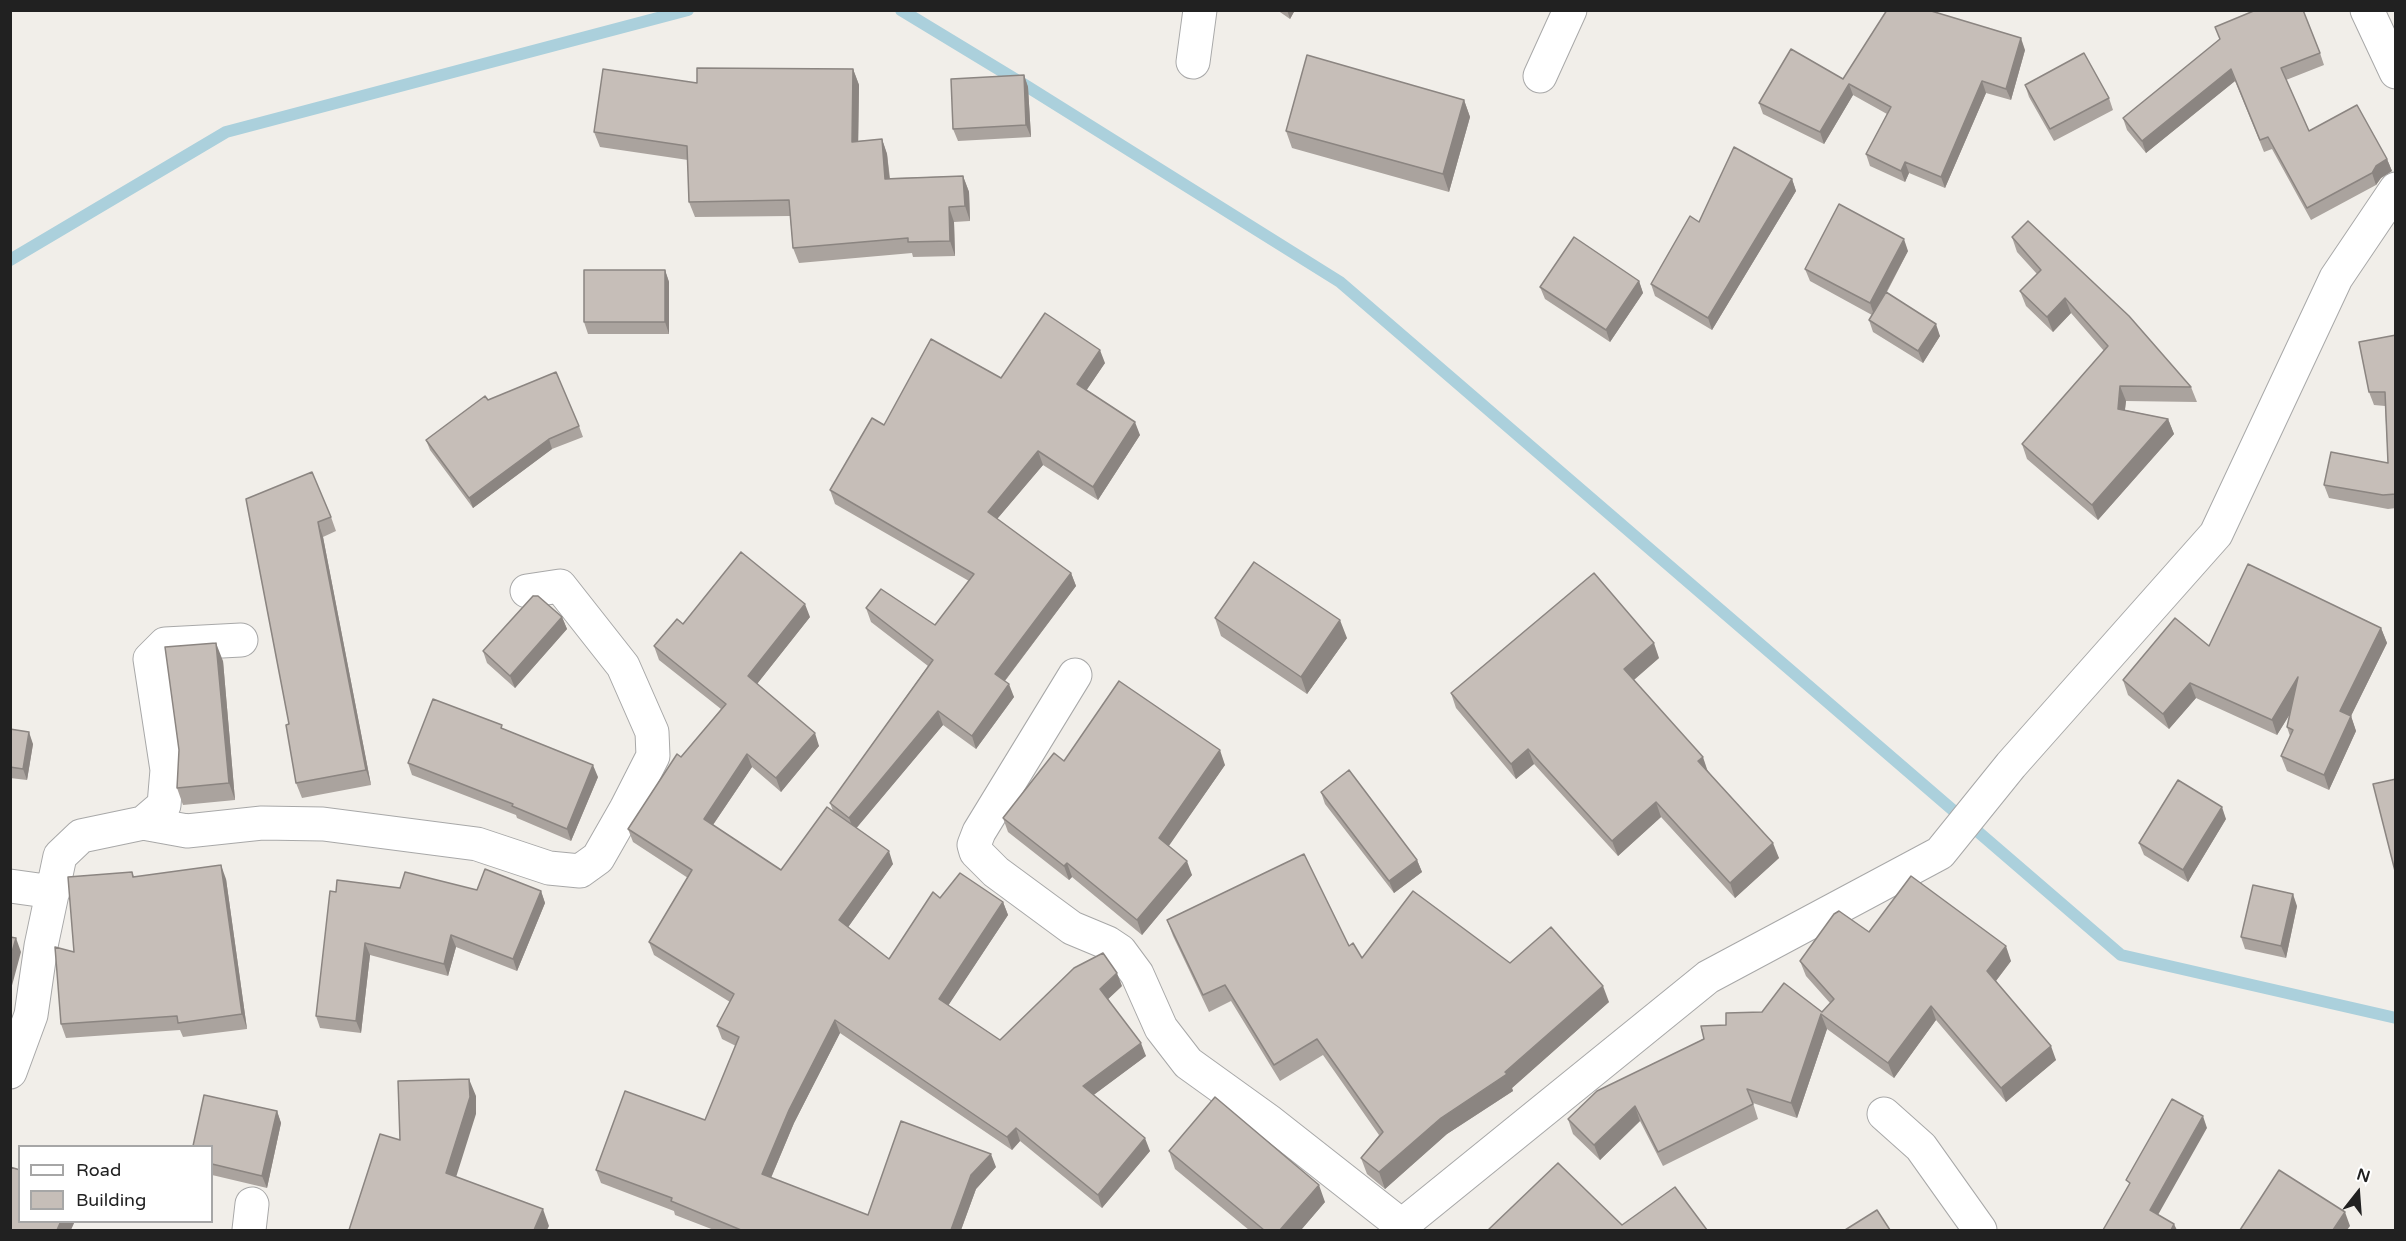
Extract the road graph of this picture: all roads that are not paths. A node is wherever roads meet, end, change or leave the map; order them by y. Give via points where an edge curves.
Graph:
1 (1200, 10) edge
2 (1570, 10) edge
3 (2367, 10) edge
4 (1193, 62) dead end
5 (2396, 72) edge
6 (1540, 76) dead end
7 (2396, 189) edge
8 (526, 591) dead end
9 (241, 640) dead end
10 (1075, 675) dead end
11 (143, 823) junction
12 (10, 886) edge
13 (53, 892) junction
14 (10, 1072) edge
15 (1884, 1114) dead end
16 (1398, 1228) edge
17 (1980, 1230) edge

1 - 4 street
2 - 6 street
3 - 5 street
7 - 16 street via 2336,278 2216,534 2011,765 1940,852 1708,977
8 - 11 street via 560,586 623,666 652,732 653,756 632,799 598,858 580,871 549,867 477,844 322,824 262,824 187,831
9 - 11 street via 165,644 150,659 166,770 164,805
10 - 16 street via 979,832 974,845 976,852 996,872 1072,928 1120,951 1137,974 1161,1028 1188,1063 1270,1122
11 - 13 street via 81,836 60,856
12 - 13 street
13 - 14 street via 31,1015
15 - 17 street via 1921,1147

